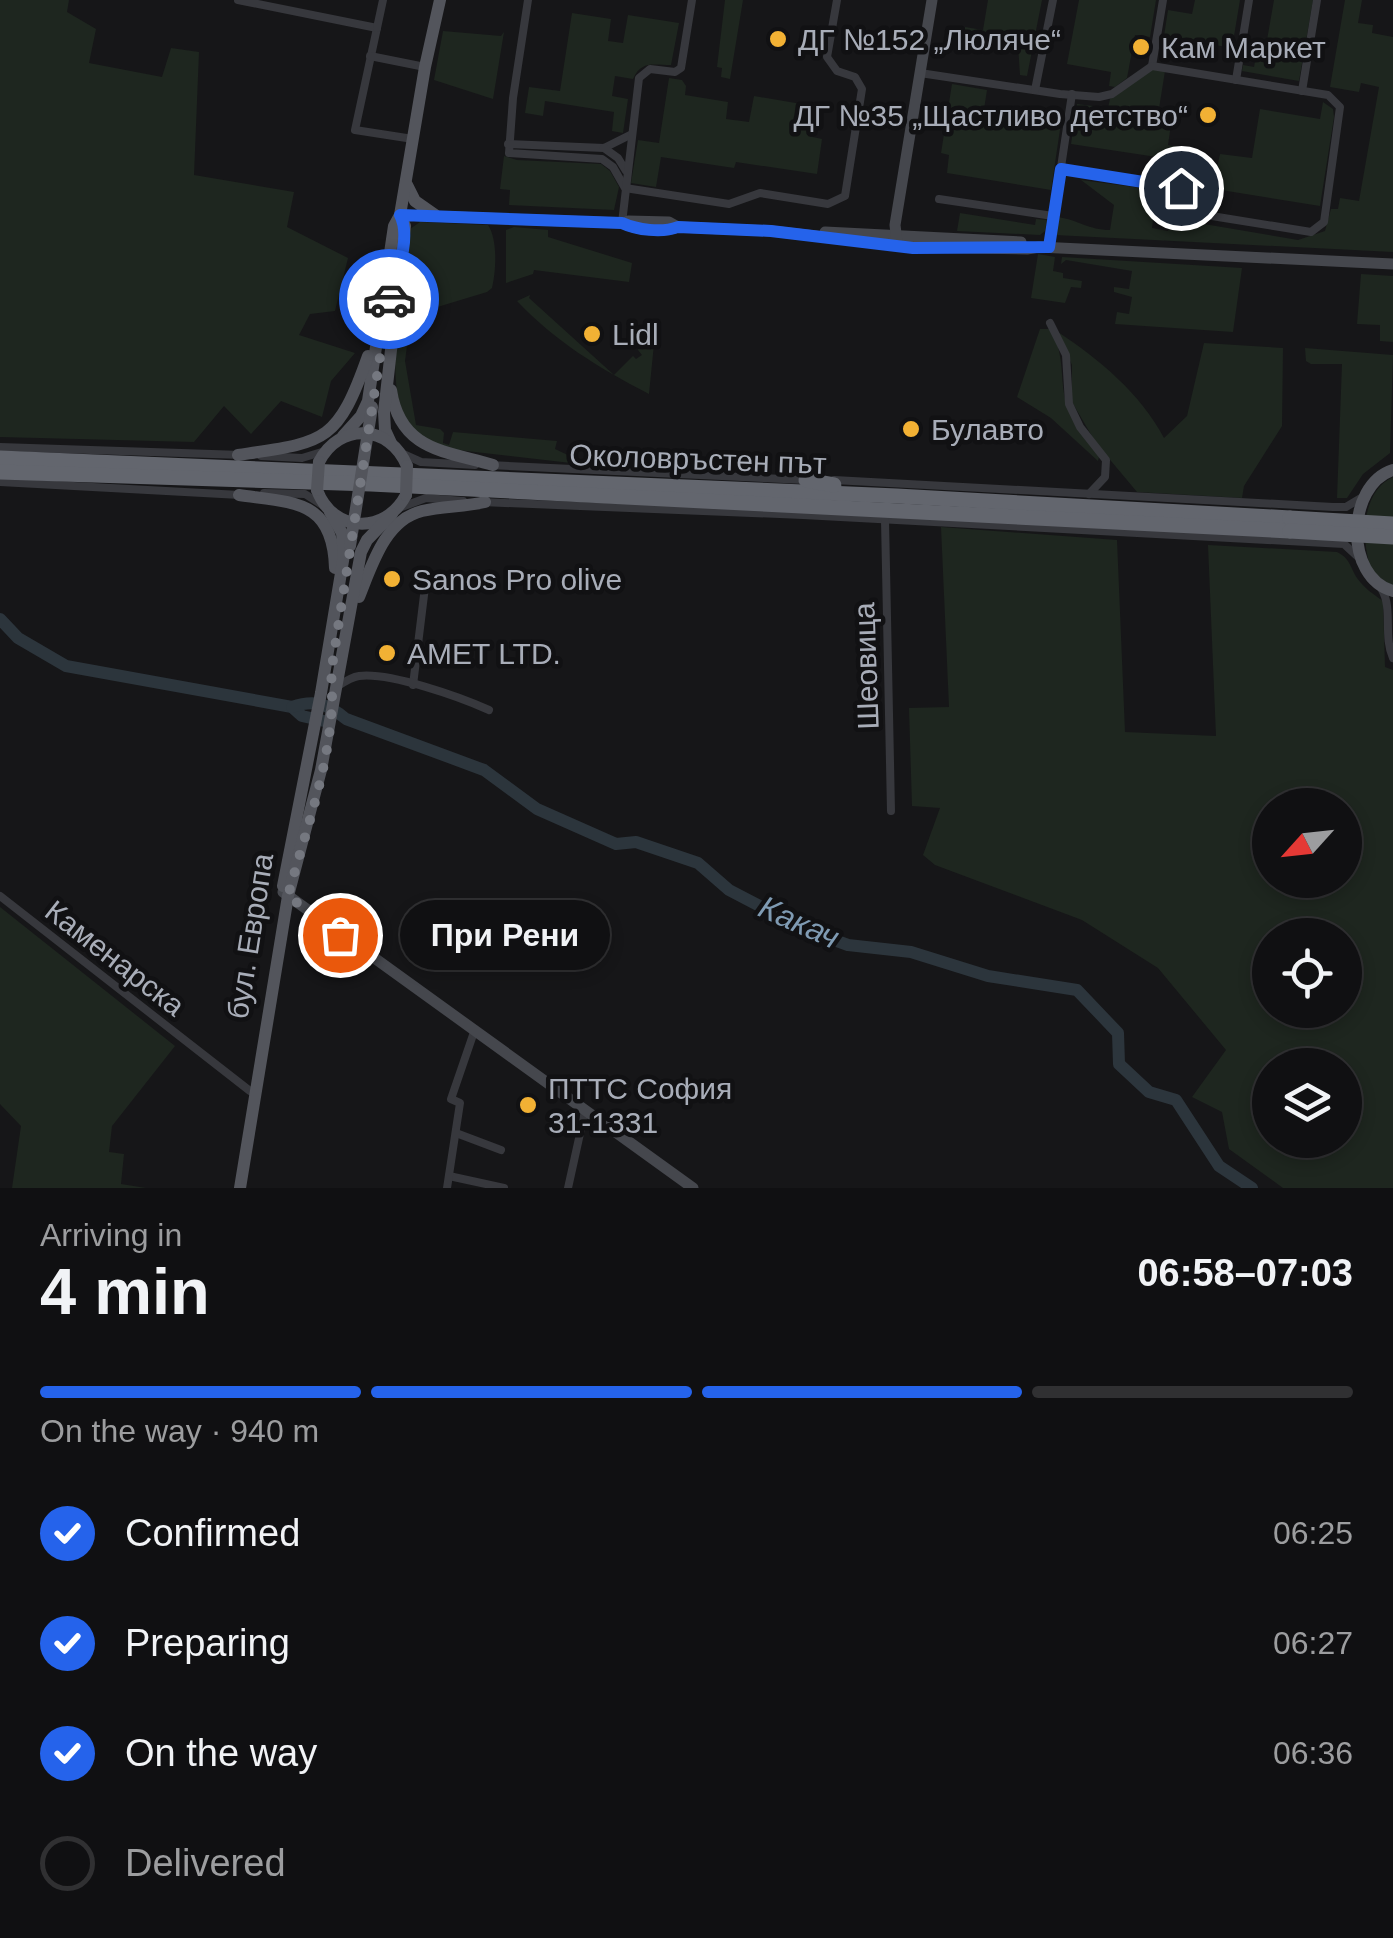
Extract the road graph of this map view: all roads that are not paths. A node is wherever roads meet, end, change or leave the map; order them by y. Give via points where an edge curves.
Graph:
1 (238, 0) edge
2 (383, 0) edge
3 (440, 0) edge
4 (528, 0) edge
5 (692, 0) edge
6 (837, 0) edge
7 (932, 0) edge
8 (1053, 0) edge
9 (1163, 0) edge
10 (1249, 0) edge
11 (1318, 0) edge
12 (377, 28) junction
13 (370, 56) junction
14 (1152, 66) junction
15 (424, 67) junction
16 (920, 73) junction
17 (1236, 80) junction
18 (1035, 90) junction
19 (1302, 90) junction
20 (1072, 94) junction
21 (630, 136) junction
22 (413, 139) junction
23 (508, 148) junction
24 (604, 148) junction
25 (1061, 169) junction
26 (626, 171) junction
27 (406, 178) junction
28 (625, 188) junction
29 (939, 198) dead end
30 (435, 214) junction
31 (400, 215) junction
32 (1054, 216) junction
33 (622, 223) junction
34 (771, 231) junction
35 (896, 241) junction
36 (1044, 247) junction
37 (394, 264) junction
38 (1393, 264) edge
39 (1050, 323) dead end
40 (376, 330) junction
41 (388, 370) junction
42 (343, 436) junction
43 (0, 447) edge
44 (395, 447) junction
45 (238, 455) junction
46 (322, 456) junction
47 (0, 458) edge
48 (492, 465) junction
49 (1390, 469) edge
50 (0, 472) edge
51 (361, 475) junction
52 (717, 478) junction
53 (806, 480) junction
54 (0, 482) edge
55 (628, 483) junction
56 (1367, 491) junction
57 (1089, 494) junction
58 (240, 495) junction
59 (610, 496) junction
60 (485, 502) junction
61 (893, 508) junction
62 (328, 510) junction
63 (395, 511) junction
64 (706, 512) junction
65 (803, 515) joint
66 (1393, 524) edge
67 (1290, 525) junction
68 (1393, 537) edge
69 (1363, 569) junction
70 (425, 586) dead end
71 (1386, 589) edge
72 (335, 601) junction
73 (350, 617) junction
74 (1393, 658) edge
75 (341, 660) junction
76 (356, 676) junction
77 (413, 685) junction
78 (331, 687) junction
79 (489, 710) dead end
80 (891, 812) dead end
81 (285, 894) junction
82 (0, 896) edge
83 (474, 1032) junction
84 (250, 1092) junction
85 (585, 1111) junction
86 (456, 1134) junction
87 (502, 1150) dead end
88 (449, 1176) junction
89 (237, 1188) edge
90 (447, 1188) edge
91 (504, 1188) edge
92 (568, 1188) edge
93 (693, 1188) edge

1 - 12 street
2 - 12 street
3 - 15 main road
4 - 23 street
5 - 21 street via 681,68 642,74
6 - 28 street via 827,57 832,68 861,84 847,191 834,204 760,193 729,204
7 - 16 main road
8 - 18 street
9 - 14 street
10 - 17 street
11 - 19 street
12 - 13 street
13 - 15 street
13 - 22 street via 356,130
14 - 17 street
14 - 20 street via 1112,94
15 - 22 main road
16 - 18 street
16 - 35 main road
17 - 19 street
18 - 20 street
19 - 25 street via 1334,98 1341,113 1324,222 1316,230 1187,212 1179,203 1181,188
20 - 25 street
21 - 24 street
21 - 26 street
22 - 27 main road
23 - 24 street
23 - 28 street via 513,155 602,159
24 - 26 street
25 - 32 street
26 - 28 street
27 - 30 main road via 415,202
27 - 31 main road
28 - 33 street
29 - 32 street
30 - 31 main road
30 - 33 main road
31 - 37 main road
32 - 36 street
33 - 34 main road
34 - 35 main road
34 - 35 main road
35 - 36 main road
36 - 38 main road
37 - 40 main road
37 - 41 main road
37 - 51 main road, бул. Европа, bridge
39 - 57 street via 1066,355 1069,404 1106,460 1106,477
40 - 42 main road via 368,402
40 - 45 main road via 356,388 328,432 306,445
41 - 44 main road via 384,424
41 - 48 main road via 396,411 418,440
42 - 44 main road via 370,433
42 - 46 main road
43 - 45 street
44 - 48 street, Околовръстен път via 421,462
44 - 63 main road, bridge via 406,466 406,495
45 - 46 street
46 - 62 main road, bridge via 317,490
47 - 51 highway, Околовръстен път
48 - 52 street, Околовръстен път
49 - 56 main road
50 - 59 highway, Околовръстен път
51 - 55 highway, Околовръстен път
51 - 78 main road, бул. Европа, bridge
52 - 53 street, Околовръстен път
52 - 55 highway
53 - 57 street, Околовръстен път
53 - 61 highway
54 - 58 street
55 - 61 highway, Околовръстен път
56 - 57 street, Околовръстен път via 1346,508
56 - 69 main road via 1359,534
58 - 62 street via 305,494
58 - 72 main road via 305,506 324,522 333,544
59 - 61 highway, Околовръстен път
59 - 64 highway
60 - 63 street, Околовръстен път via 426,498
60 - 64 street, Околовръстен път
60 - 73 main road via 418,512 400,522 380,549
61 - 65 highway
61 - 67 highway, Околовръстен път
61 - 69 street, Околовръстен път via 1344,544
61 - 80 street, Шеовица
62 - 63 main road via 362,525
62 - 72 main road, бул. Европа via 345,544
63 - 73 main road, бул. Европа via 363,546
64 - 65 street, Околовръстен път
66 - 67 highway, Околовръстен път, bridge
67 - 68 highway, Околовръстен път, bridge
69 - 71 main road
70 - 77 street
71 - 74 street
72 - 78 main road, бул. Европа
73 - 75 main road, бул. Европа
75 - 76 street
75 - 78 main road, бул. Европа
76 - 77 street
76 - 78 street
77 - 79 street
78 - 81 main road, бул. Европа
81 - 83 main road
81 - 84 main road, бул. Европа
81 - 89 main road, бул. Европа
82 - 84 street, Каменарска
83 - 85 main road
83 - 86 street via 451,1099 460,1103
84 - 89 main road, бул. Европа
85 - 92 street
85 - 93 main road
86 - 87 street
86 - 88 street
88 - 90 street
88 - 91 street

